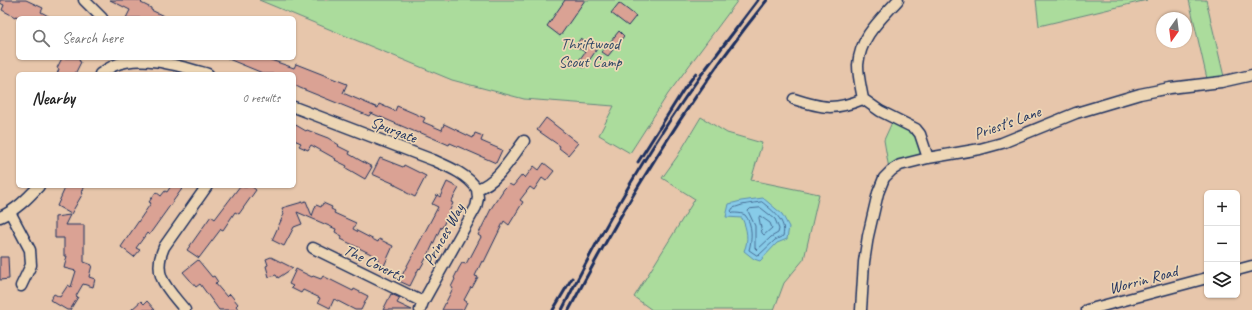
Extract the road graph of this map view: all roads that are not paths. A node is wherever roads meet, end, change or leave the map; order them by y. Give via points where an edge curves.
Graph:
1 (84, 0) edge
2 (898, 0) edge
3 (100, 16) edge
4 (126, 60) edge
5 (103, 72) edge
6 (199, 72) edge
7 (1252, 75) edge
8 (794, 99) dead end
9 (863, 100) junction
10 (296, 108) edge
11 (524, 141) dead end
12 (928, 158) junction
13 (37, 188) edge
14 (206, 188) edge
15 (477, 189) junction
16 (10, 212) junction
17 (0, 217) edge
18 (313, 248) dead end
19 (1252, 266) edge
20 (1240, 269) edge
21 (1204, 279) edge
22 (21, 286) dead end
23 (421, 306) edge
24 (185, 310) edge
25 (861, 310) edge
26 (1087, 310) edge

1 - 3 street
2 - 9 street via 864,39 858,66
4 - 5 street
4 - 6 street via 165,64
7 - 12 street, Priest's Lane via 1140,94 1049,122 1002,143
8 - 9 street via 816,106 836,108
9 - 12 street via 916,129
10 - 15 street, Spurgate via 449,167 466,176
11 - 15 street, Princes Way via 493,181
12 - 25 street, Priest's Lane via 900,165 884,178 868,236
13 - 16 street via 24,203
14 - 24 street via 159,257 161,280
15 - 23 street, Princes Way via 476,207
16 - 17 street
16 - 22 street via 30,250 31,265
18 - 23 street, The Coverts
19 - 20 street
21 - 26 street, Worrin Road

